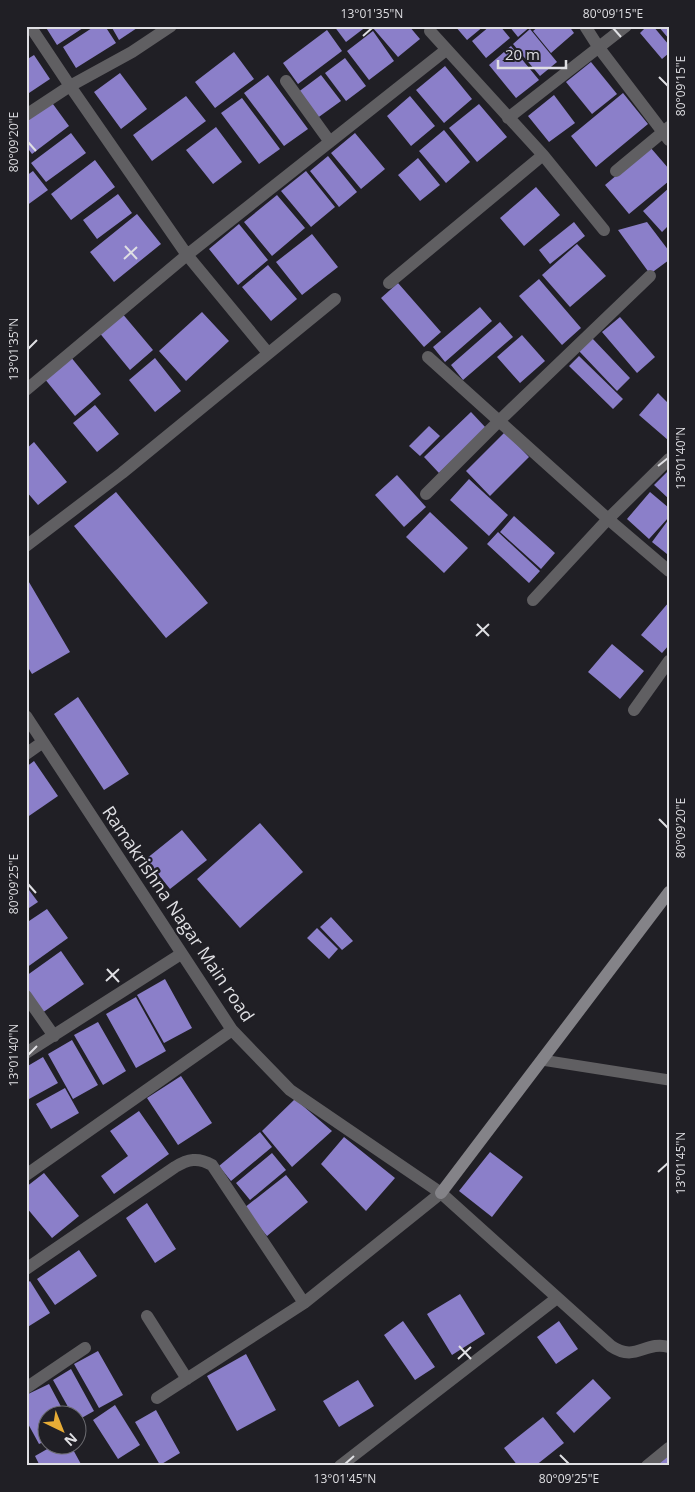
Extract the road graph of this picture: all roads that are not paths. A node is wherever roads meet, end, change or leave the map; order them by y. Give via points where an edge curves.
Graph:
1 (30, 26) edge
2 (171, 26) edge
3 (585, 26) edge
4 (626, 26) edge
5 (430, 28) edge
6 (598, 48) junction
7 (446, 50) junction
8 (286, 81) dead end
9 (70, 86) junction
10 (26, 115) edge
11 (508, 118) junction
12 (667, 133) edge
13 (330, 142) junction
14 (543, 155) junction
15 (616, 171) dead end
16 (604, 230) dead end
17 (187, 255) junction
18 (650, 276) dead end
19 (389, 283) dead end
20 (335, 299) dead end
21 (268, 353) junction
22 (428, 357) dead end
23 (26, 390) edge
24 (499, 420) junction
25 (669, 459) edge
26 (426, 494) dead end
27 (608, 519) junction
28 (26, 546) edge
29 (669, 570) edge
30 (533, 600) dead end
31 (669, 661) edge
32 (634, 710) dead end
33 (26, 716) edge
34 (43, 742) junction
35 (26, 754) edge
36 (669, 892) edge
37 (181, 954) junction
38 (26, 996) edge
39 (232, 1030) junction
40 (54, 1036) junction
41 (26, 1053) edge
42 (542, 1060) junction
43 (669, 1080) edge
44 (26, 1175) edge
45 (441, 1193) junction
46 (26, 1269) edge
47 (557, 1298) junction
48 (304, 1304) junction
49 (147, 1316) dead end
50 (669, 1347) edge
51 (85, 1348) dead end
52 (187, 1379) junction
53 (26, 1388) edge
54 (157, 1398) dead end
55 (669, 1448) edge
56 (340, 1466) edge
57 (647, 1466) edge

1 - 9 street
2 - 9 street
3 - 6 street
4 - 6 street
5 - 7 street
6 - 11 street
6 - 12 street
7 - 11 street
7 - 13 street
8 - 13 street
9 - 10 street
9 - 17 street
11 - 14 street
12 - 15 street
13 - 17 street
14 - 16 street
14 - 19 street
17 - 21 street
17 - 23 street
18 - 24 street
20 - 21 street
21 - 28 street via 122,473
22 - 24 street
24 - 26 street
24 - 27 street
25 - 27 street
27 - 29 street
27 - 30 street
31 - 32 street
33 - 34 street, Ramakrishna Nagar Main road
34 - 35 street
34 - 37 street, Ramakrishna Nagar Main road
36 - 42 street
37 - 39 street, Ramakrishna Nagar Main road
37 - 40 street
38 - 40 street
39 - 44 street
39 - 45 street, Ramakrishna Nagar Main road via 290,1090
40 - 41 street
42 - 43 lane
42 - 45 street
45 - 47 street, Ramakrishna Nagar Main road
45 - 48 street
46 - 48 street via 175,1167 185,1161 204,1160 212,1165
47 - 50 street, Ramakrishna Nagar Main road via 620,1352 636,1352 659,1344
47 - 56 street
48 - 52 street
49 - 52 street
51 - 53 street
52 - 54 street
55 - 57 street

